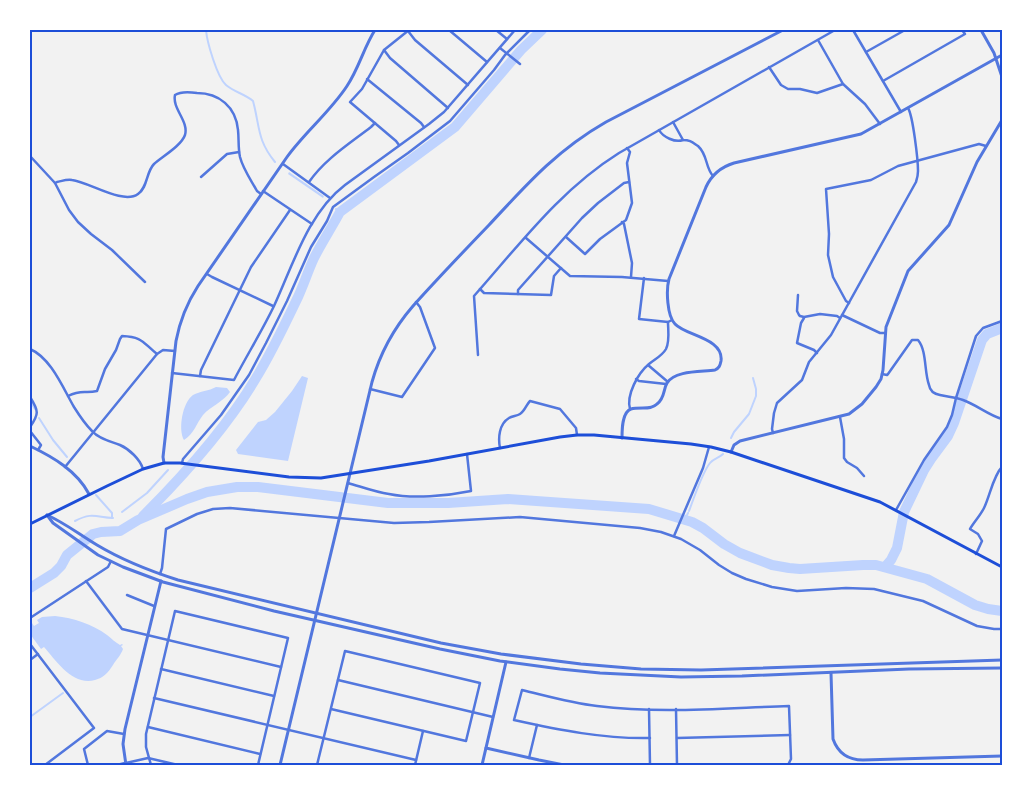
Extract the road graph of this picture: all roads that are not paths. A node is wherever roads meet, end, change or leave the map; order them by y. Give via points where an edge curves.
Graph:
1 (376, 30) edge
2 (408, 30) edge
3 (450, 30) edge
4 (496, 30) edge
5 (515, 30) edge
6 (530, 30) edge
7 (783, 30) edge
8 (835, 30) edge
9 (854, 30) edge
10 (905, 30) edge
11 (962, 30) edge
12 (981, 30) edge
13 (507, 39) junction
14 (818, 40) junction
15 (500, 48) junction
16 (384, 50) junction
17 (866, 52) junction
18 (508, 54) junction
19 (1002, 55) edge
20 (996, 58) junction
21 (488, 62) junction
22 (520, 64) dead end
23 (769, 68) junction
24 (1002, 77) edge
25 (367, 79) junction
26 (882, 81) junction
27 (843, 84) junction
28 (468, 85) junction
29 (448, 108) junction
30 (908, 108) junction
31 (901, 112) junction
32 (1002, 120) edge
33 (673, 122) junction
34 (375, 123) junction
35 (880, 124) junction
36 (424, 127) junction
37 (659, 130) junction
38 (683, 140) junction
39 (399, 145) junction
40 (986, 146) junction
41 (627, 148) junction
42 (239, 152) junction
43 (30, 156) edge
44 (917, 161) junction
45 (283, 164) junction
46 (201, 176) dead end
47 (713, 176) junction
48 (309, 182) junction
49 (629, 182) junction
50 (55, 183) junction
51 (262, 193) junction
52 (330, 198) junction
53 (290, 210) junction
54 (622, 222) junction
55 (312, 225) junction
56 (565, 236) junction
57 (526, 238) junction
58 (547, 256) junction
59 (561, 268) junction
60 (207, 274) junction
61 (631, 278) junction
62 (644, 278) junction
63 (668, 281) junction
64 (145, 282) dead end
65 (480, 289) junction
66 (239, 290) junction
67 (518, 294) junction
68 (798, 295) dead end
69 (416, 302) junction
70 (848, 303) junction
71 (273, 306) junction
72 (841, 316) junction
73 (804, 317) junction
74 (1002, 320) edge
75 (670, 321) junction
76 (885, 333) junction
77 (30, 350) edge
78 (175, 351) junction
79 (817, 352) junction
80 (157, 354) junction
81 (478, 356) dead end
82 (648, 365) junction
83 (172, 373) junction
84 (882, 374) junction
85 (200, 376) junction
86 (636, 379) junction
87 (667, 383) junction
88 (370, 390) junction
89 (68, 396) junction
90 (30, 397) edge
91 (958, 398) junction
92 (630, 409) junction
93 (840, 417) junction
94 (1002, 419) edge
95 (30, 429) edge
96 (93, 432) junction
97 (773, 433) junction
98 (577, 435) junction
99 (622, 438) junction
100 (30, 446) edge
101 (709, 446) junction
102 (500, 448) junction
103 (38, 450) junction
104 (731, 452) junction
105 (466, 454) junction
106 (164, 463) junction
107 (183, 463) junction
108 (65, 467) junction
109 (1002, 467) edge
110 (144, 469) junction
111 (350, 474) junction
112 (864, 476) dead end
113 (348, 483) junction
114 (89, 494) junction
115 (897, 511) junction
116 (46, 515) junction
117 (339, 517) junction
118 (30, 524) edge
119 (674, 536) junction
120 (976, 554) junction
121 (110, 561) junction
122 (1002, 567) edge
123 (160, 574) junction
124 (86, 581) junction
125 (161, 582) junction
126 (127, 595) dead end
127 (154, 606) junction
128 (317, 612) junction
129 (30, 618) edge
130 (315, 620) junction
131 (1002, 629) edge
132 (147, 635) junction
133 (168, 640) junction
134 (30, 644) edge
135 (38, 654) junction
136 (30, 660) edge
137 (1002, 660) edge
138 (506, 662) junction
139 (281, 667) junction
140 (1002, 668) edge
141 (161, 669) junction
142 (831, 672) junction
143 (338, 680) junction
144 (274, 696) junction
145 (154, 698) junction
146 (331, 709) junction
147 (649, 709) junction
148 (676, 709) junction
149 (473, 712) junction
150 (493, 717) junction
151 (268, 725) junction
152 (537, 725) junction
153 (147, 727) junction
154 (288, 730) junction
155 (423, 731) junction
156 (124, 734) junction
157 (790, 735) junction
158 (324, 738) junction
159 (650, 738) junction
160 (677, 738) junction
161 (486, 748) junction
162 (260, 754) junction
163 (1002, 756) edge
164 (148, 758) junction
165 (529, 758) junction
166 (416, 760) junction
167 (126, 764) edge
168 (45, 765) edge
169 (88, 765) edge
170 (118, 765) edge
171 (150, 765) edge
172 (178, 765) edge
173 (258, 765) edge
174 (280, 765) edge
175 (317, 765) edge
176 (415, 765) edge
177 (482, 765) edge
178 (564, 765) edge
179 (650, 765) edge
180 (678, 765) edge
181 (788, 765) edge

1 - 45 street via 348,85
2 - 16 street
2 - 28 street via 415,40
3 - 21 street
4 - 13 street
5 - 13 street
6 - 18 street
7 - 69 street via 606,122 565,149 529,182
8 - 14 street
9 - 17 street
10 - 17 street
11 - 26 street via 965,34
12 - 20 street
13 - 15 street
14 - 23 street
14 - 27 street
15 - 18 street
15 - 21 street
16 - 25 street
16 - 29 street
17 - 26 street
18 - 22 street
18 - 107 street via 450,121 333,207 252,370
19 - 20 street
20 - 24 street
20 - 30 street
21 - 28 street
23 - 27 street via 781,85 788,88 817,93
23 - 33 street
25 - 34 street via 350,102
25 - 36 street
26 - 31 street
27 - 35 street via 865,104
28 - 29 street
29 - 36 street
30 - 31 street
30 - 44 street
31 - 35 street
32 - 40 street
33 - 37 street
33 - 38 street
34 - 39 street
34 - 48 street via 329,159
35 - 47 street via 851,137 729,165
36 - 39 street
37 - 38 street via 675,141
37 - 41 street
38 - 47 street via 690,140 703,152
39 - 52 street
40 - 44 street via 979,144
40 - 76 street via 949,225 908,271
41 - 49 street via 630,152 627,163
41 - 57 street via 575,185
42 - 46 street via 227,154
42 - 50 street via 237,121 225,102 205,93 178,93 174,99 184,123 184,136 152,166 144,188 138,194 112,194 73,180
42 - 51 street via 257,191
43 - 50 street
44 - 70 street via 913,188
44 - 70 street via 892,168 871,180 826,189 832,277
45 - 48 street
45 - 51 street
47 - 63 street
48 - 52 street
49 - 54 street via 632,203 626,220
49 - 56 street via 598,203
50 - 64 street via 78,222
51 - 53 street
51 - 60 street
52 - 55 street
53 - 55 street
53 - 66 street via 254,261
54 - 56 street via 585,254
54 - 61 street via 632,262
55 - 71 street
56 - 58 street
57 - 58 street
57 - 65 street
58 - 59 street
58 - 67 street
59 - 61 street via 570,276
59 - 67 street via 554,276 551,295
60 - 66 street
60 - 78 street via 185,308
61 - 62 street
62 - 63 street
62 - 75 street via 639,319
63 - 75 street
65 - 67 street via 484,293
65 - 81 street via 474,296
66 - 71 street
66 - 85 street
68 - 73 street via 798,313
69 - 88 street via 388,341
69 - 88 street via 435,348 402,397
70 - 72 street
71 - 85 street via 234,380
72 - 73 street via 820,314
72 - 76 street
72 - 79 street via 829,339
73 - 79 street via 797,343
74 - 91 street via 983,328 976,336
75 - 82 street via 667,347
75 - 87 street via 711,342 720,353 721,360 715,370 676,375
76 - 84 street
77 - 89 street via 50,366
78 - 80 street via 163,350
78 - 83 street
79 - 97 street via 802,380 777,403
80 - 89 street via 141,340 122,336 97,391 79,391
80 - 96 street
82 - 86 street
82 - 87 street
83 - 85 street
83 - 106 street
84 - 91 street via 887,375 912,340 918,340 930,388 936,394
84 - 93 street via 862,404
86 - 87 street
86 - 92 street via 628,406
87 - 92 street via 657,404 650,408
88 - 111 street
89 - 96 street
90 - 95 street via 37,411
91 - 94 street
91 - 115 street via 947,427 924,460
92 - 99 street via 626,414
93 - 97 street
93 - 112 street via 844,458
95 - 103 street via 41,445
96 - 108 street
96 - 110 street via 124,447
97 - 104 street via 738,442
98 - 99 main road
98 - 102 main road
98 - 102 street via 576,428 560,409 530,401 521,413 502,424
99 - 101 main road
100 - 103 street
101 - 104 main road
101 - 119 street
102 - 105 main road
103 - 108 street
104 - 115 main road via 861,495
105 - 111 main road
105 - 113 street via 471,492 395,495
106 - 107 main road
106 - 110 main road
107 - 111 main road via 299,478
108 - 114 street via 83,483
109 - 120 street via 983,511 970,529 982,541
110 - 114 main road
111 - 113 street
113 - 117 street
114 - 116 main road
115 - 120 main road
116 - 118 main road
116 - 121 street
116 - 123 street via 112,553
117 - 119 street via 406,523 530,517 650,529
117 - 123 street via 230,508 197,514 166,529
117 - 128 street
119 - 131 street via 746,580 797,591 874,589 923,601 977,626
120 - 122 main road
121 - 124 street via 108,567
121 - 125 street
123 - 128 street
124 - 129 street
124 - 132 street via 122,629
125 - 127 street
125 - 130 street
126 - 127 street
127 - 132 street
128 - 130 street
128 - 137 street via 481,651 607,667 721,670
130 - 138 street
130 - 154 street
132 - 133 street
132 - 156 street
133 - 139 street
133 - 139 street via 175,611 288,638
133 - 141 street
134 - 135 street
135 - 136 street
135 - 168 street via 94,728
138 - 142 street via 647,676
138 - 150 street
139 - 144 street
140 - 142 street
141 - 144 street
141 - 145 street
142 - 163 street via 833,739 848,758
143 - 146 street
143 - 149 street
143 - 149 street via 345,651 480,683
144 - 151 street
145 - 151 street
145 - 153 street
146 - 155 street
146 - 158 street
147 - 148 street
147 - 152 street via 596,706 522,690 514,720
147 - 159 street
148 - 157 street via 789,706
148 - 160 street
149 - 150 street
149 - 155 street via 466,741
150 - 161 street
151 - 154 street
151 - 162 street
152 - 159 street via 589,734
152 - 165 street
153 - 162 street
153 - 164 street
154 - 158 street
154 - 174 street
155 - 166 street
156 - 167 street
156 - 169 street via 107,731 84,749
157 - 160 street
157 - 181 street via 791,759
158 - 166 street
158 - 175 street
159 - 179 street
160 - 180 street
161 - 165 street
161 - 177 street
162 - 173 street
164 - 167 street
164 - 171 street
164 - 172 street
165 - 178 street
166 - 176 street
167 - 170 street

